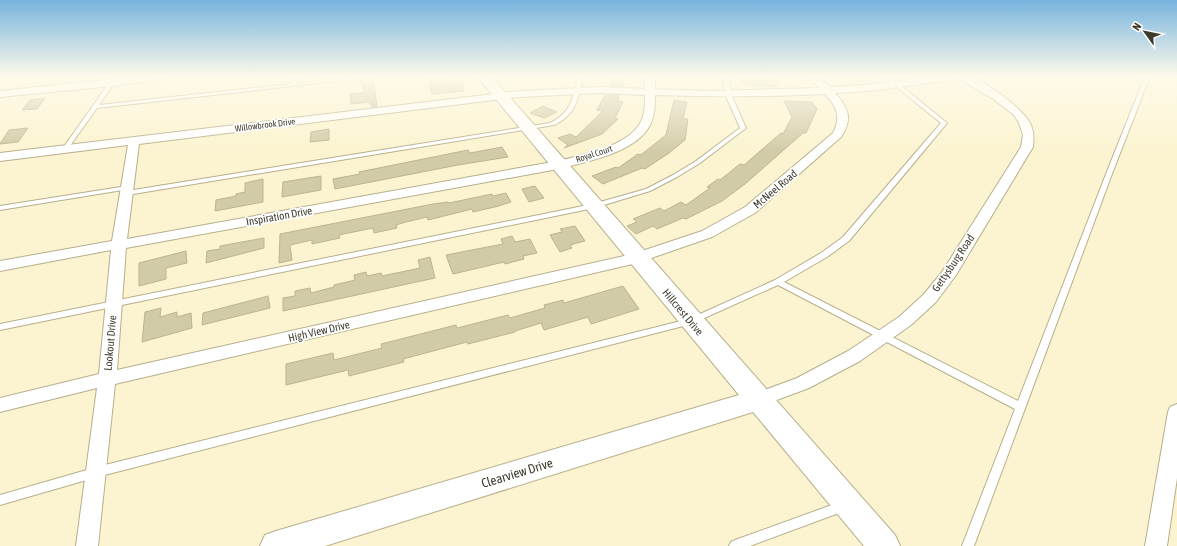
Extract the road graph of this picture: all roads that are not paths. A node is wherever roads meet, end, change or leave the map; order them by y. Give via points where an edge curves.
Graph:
1 (99, 101) edge
2 (147, 101) edge
3 (462, 101) edge
4 (504, 101) edge
5 (574, 101) edge
6 (649, 101) edge
7 (731, 101) edge
8 (836, 101) edge
9 (917, 101) edge
10 (1002, 101) edge
11 (1138, 101) edge
12 (95, 107) junction
13 (527, 128) junction
14 (134, 140) junction
15 (65, 149) junction
16 (0, 157) edge
17 (558, 165) junction
18 (127, 191) junction
19 (594, 206) junction
20 (0, 208) edge
21 (119, 245) junction
22 (637, 258) junction
23 (0, 266) edge
24 (778, 282) junction
25 (114, 304) junction
26 (692, 321) junction
27 (0, 327) edge
28 (883, 337) junction
29 (107, 379) junction
30 (758, 400) junction
31 (0, 405) edge
32 (1020, 407) junction
33 (1177, 412) edge
34 (96, 472) junction
35 (0, 500) edge
36 (848, 504) junction
37 (88, 546) edge
38 (276, 546) edge
39 (735, 546) edge
40 (884, 546) edge
41 (968, 546) edge
42 (1156, 546) edge

1 - 12 lane
2 - 12 lane
3 - 14 street, Willowbrook Drive
4 - 13 street, Hillcrest Drive
5 - 13 lane via 564,119 552,124
6 - 17 street, Royal Court via 646,122 635,134 607,151
7 - 19 lane via 743,128 675,176 648,190
8 - 22 street, McNeel Road via 844,114 844,123 837,135 750,210 707,234
9 - 24 lane via 944,123 846,239
10 - 28 street, Gettysburg Road via 1017,111 1027,125 1030,140 1027,147 948,275 930,298
11 - 32 lane
12 - 15 lane
13 - 17 street, Hillcrest Drive
13 - 18 lane
14 - 15 street, Willowbrook Drive
14 - 18 street, Lookout Drive
15 - 16 street, Willowbrook Drive
17 - 19 street, Hillcrest Drive
17 - 21 street, Inspiration Drive
18 - 20 lane
18 - 21 street, Lookout Drive
19 - 22 street, Hillcrest Drive
19 - 25 lane
21 - 23 street, Inspiration Drive
21 - 25 street, Lookout Drive
22 - 26 street, Hillcrest Drive
22 - 29 street, High View Drive
24 - 26 lane
24 - 28 lane
25 - 27 lane
25 - 29 street, Lookout Drive
26 - 30 street, Hillcrest Drive
26 - 34 lane
28 - 30 street, Gettysburg Road via 854,356 803,383
28 - 32 lane
29 - 31 street, High View Drive
29 - 34 street, Lookout Drive
30 - 36 street, Hillcrest Drive
30 - 38 street, Clearview Drive
32 - 41 lane
33 - 42 street
34 - 35 lane
34 - 37 street, Lookout Drive
36 - 39 lane
36 - 40 street, Hillcrest Drive

